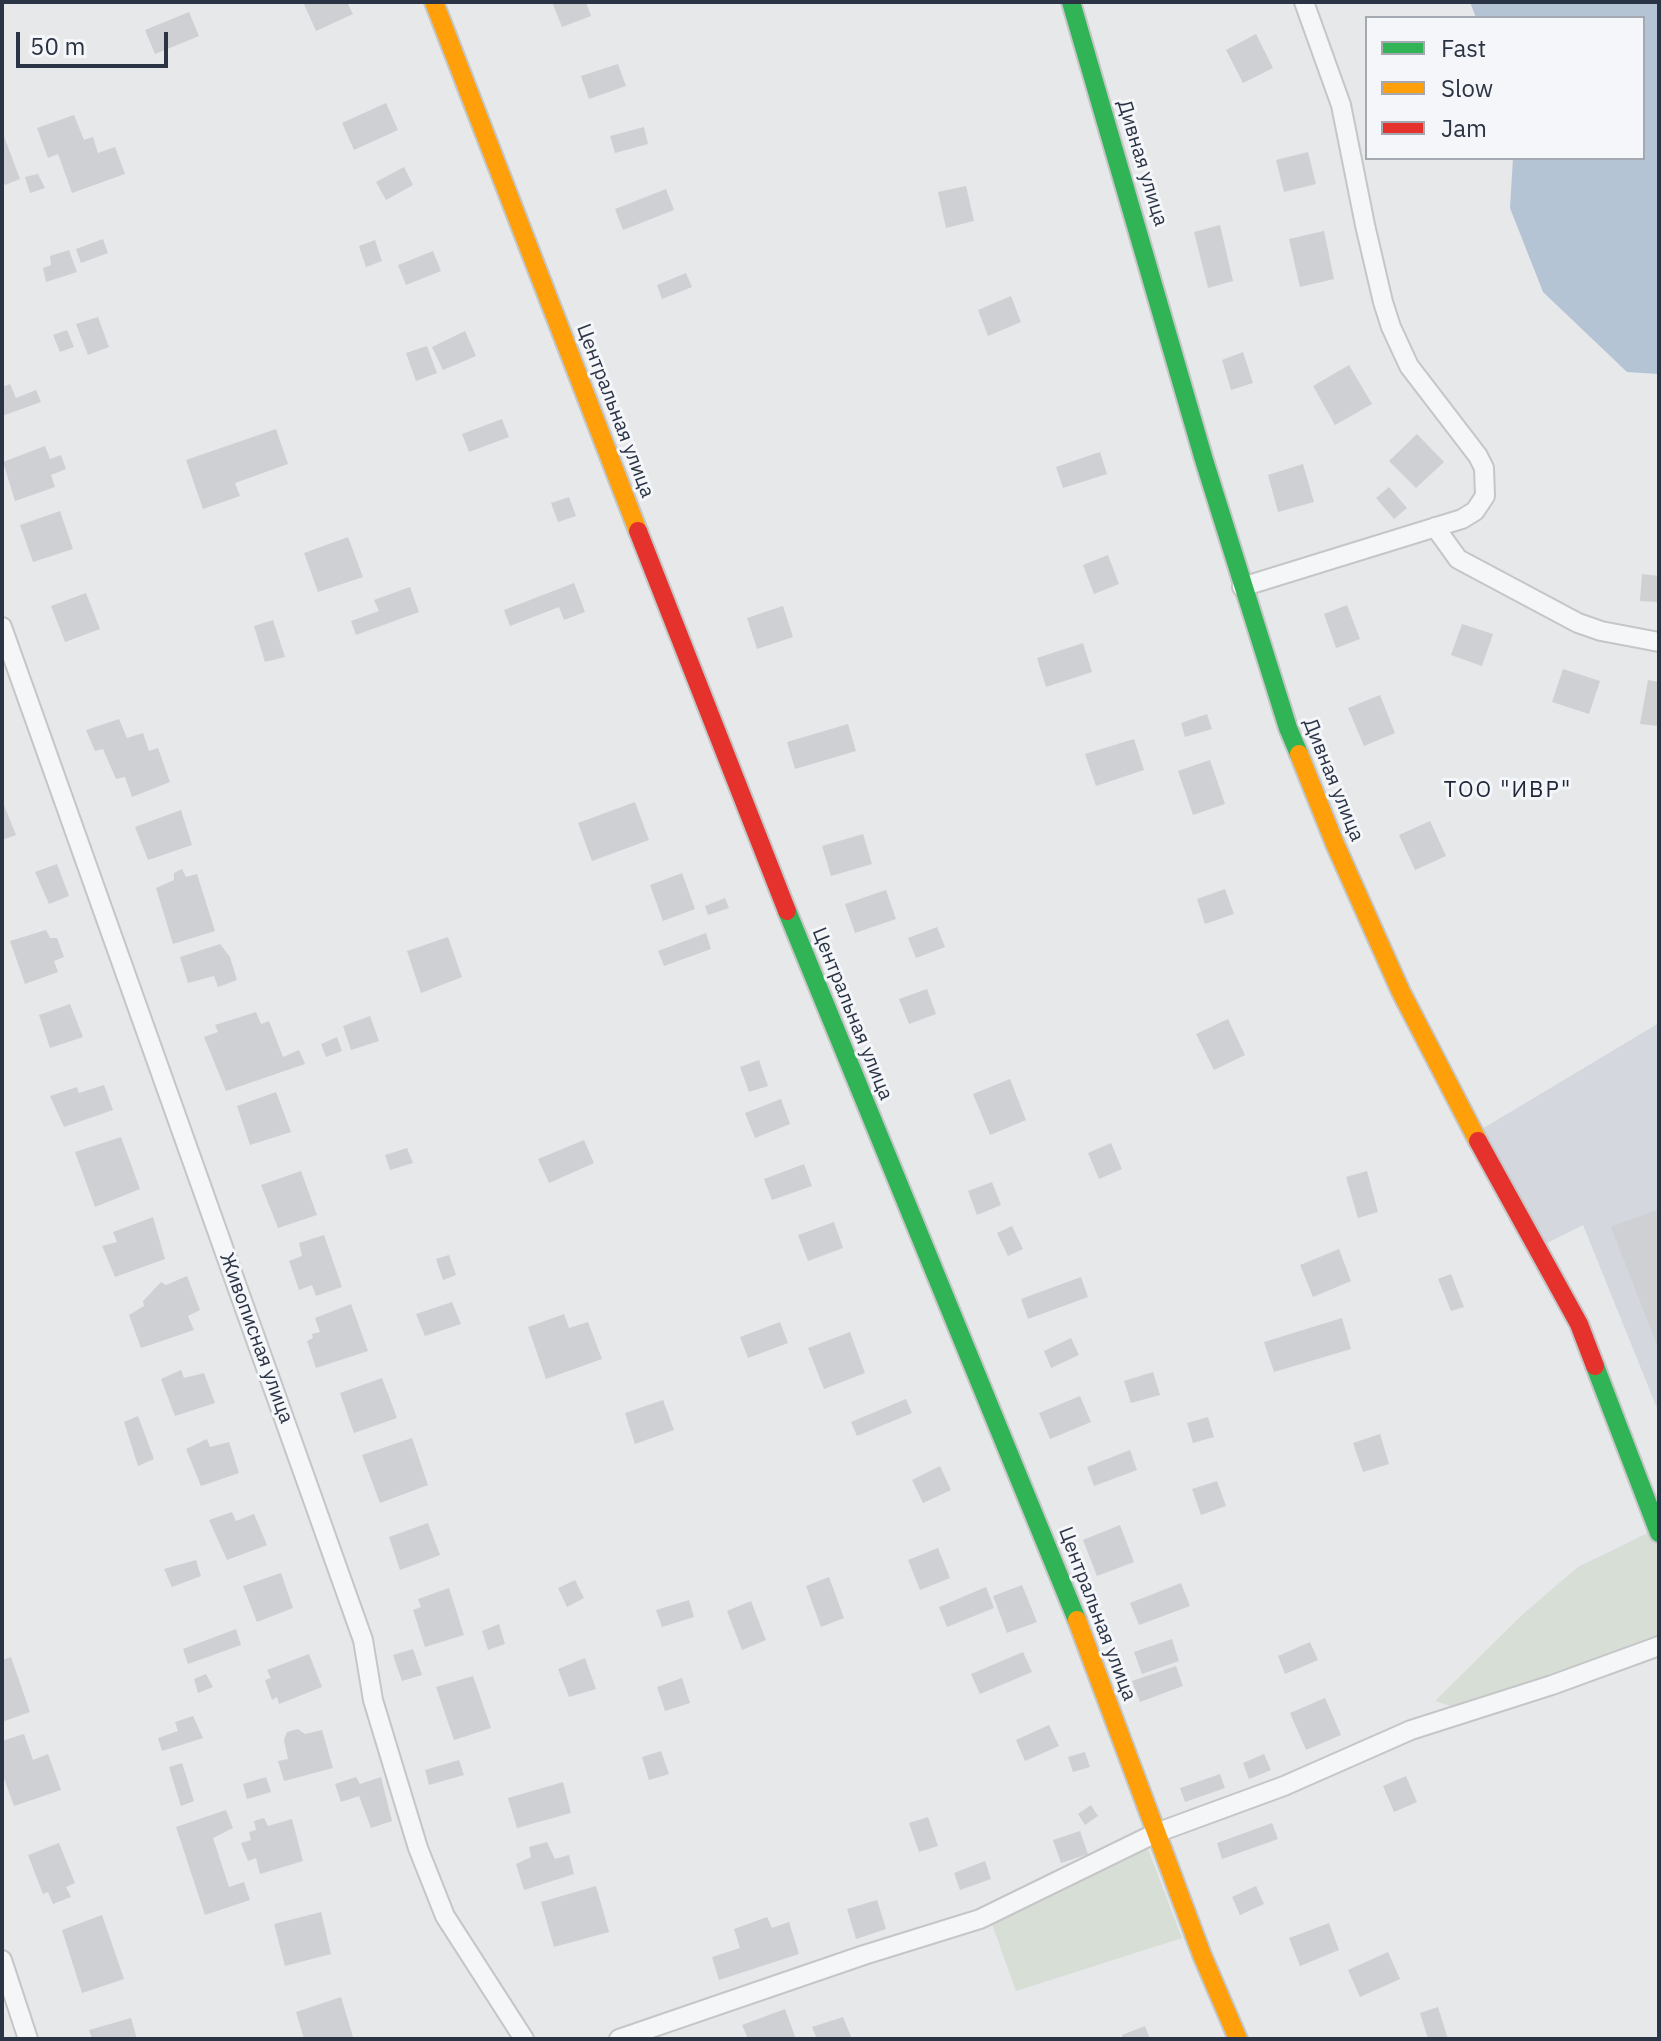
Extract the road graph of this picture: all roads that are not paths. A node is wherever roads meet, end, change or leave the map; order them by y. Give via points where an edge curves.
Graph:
1 (434, 2) edge
2 (1071, 2) edge
3 (1304, 2) edge
4 (1435, 527) junction
5 (1242, 587) junction
6 (2, 627) edge
7 (1659, 642) edge
8 (1659, 1533) edge
9 (1659, 1646) edge
10 (1156, 1833) junction
11 (2, 1960) edge
12 (28, 2039) edge
13 (524, 2039) edge
14 (619, 2039) edge
15 (1238, 2039) edge

1 - 10 street, Центральная улица via 839,1042 1064,1586
2 - 5 street, Дивная улица
3 - 4 street via 1341,105 1383,302 1398,346 1484,468 1485,496 1475,511
4 - 5 street
4 - 7 street via 1458,559 1578,623
5 - 8 street, Дивная улица via 1288,728 1354,888 1428,1048 1579,1324
6 - 13 street, Живописная улица via 363,1640 373,1700 418,1848 445,1916
9 - 10 street via 1411,1730 1284,1786
10 - 14 street via 980,1919
10 - 15 street, Центральная улица
11 - 12 street

